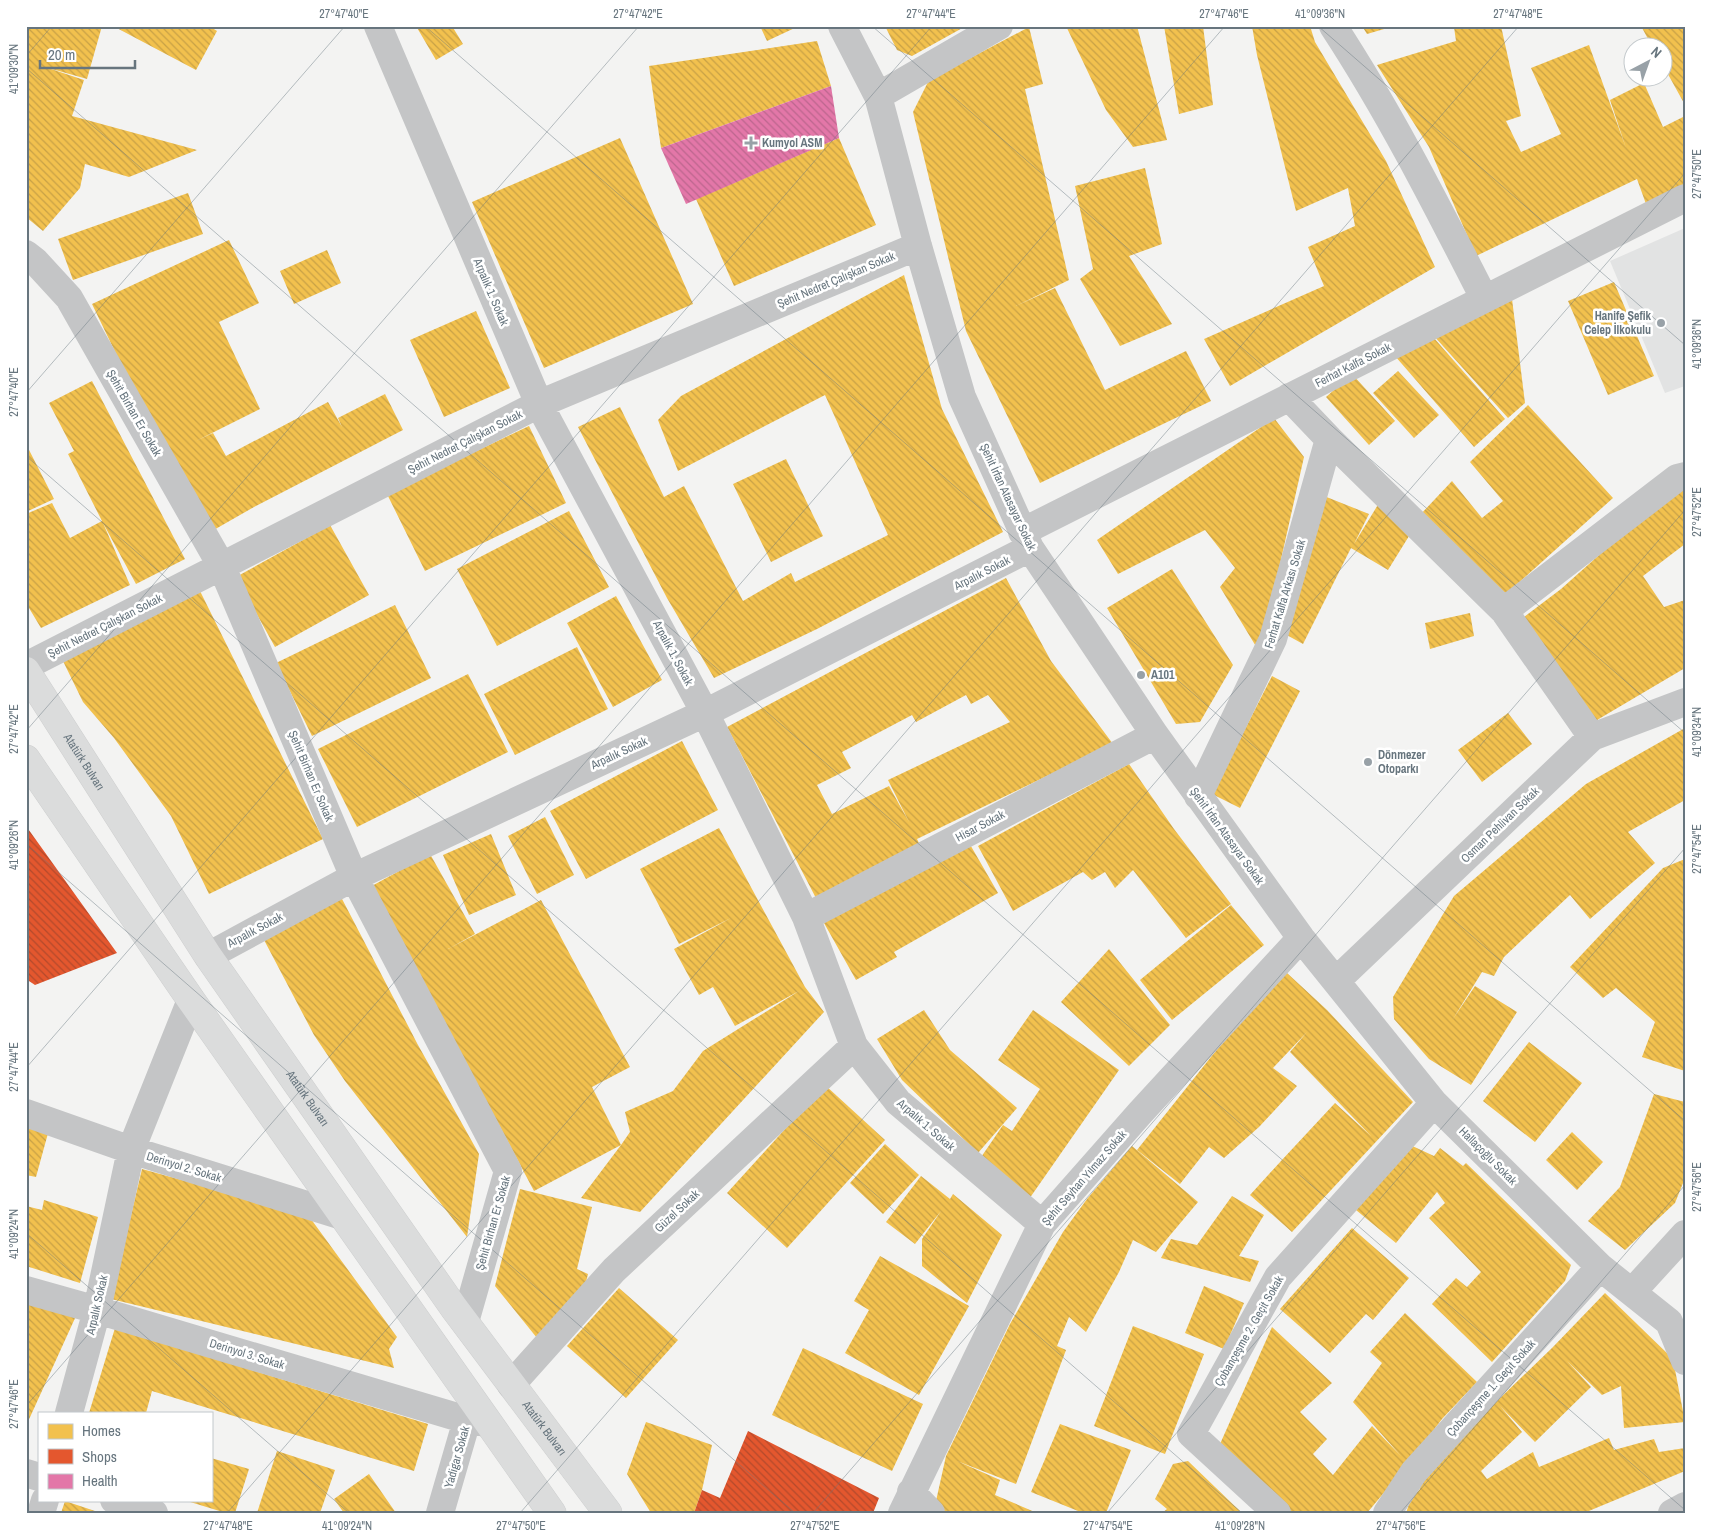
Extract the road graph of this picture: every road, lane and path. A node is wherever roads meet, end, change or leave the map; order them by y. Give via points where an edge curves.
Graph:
1 (378, 26) edge
2 (842, 26) edge
3 (999, 26) edge
4 (1334, 26) edge
5 (878, 96) junction
6 (1685, 198) edge
7 (918, 246) junction
8 (26, 254) edge
9 (1484, 298) junction
10 (1289, 397) junction
11 (539, 404) junction
12 (1329, 440) junction
13 (1685, 476) edge
14 (1026, 540) junction
15 (222, 568) junction
16 (1504, 611) junction
17 (26, 666) edge
18 (26, 671) edge
19 (1685, 702) edge
20 (705, 712) junction
21 (1155, 735) junction
22 (1592, 737) junction
23 (26, 759) edge
24 (1198, 796) junction
25 (354, 877) junction
26 (806, 917) junction
27 (1301, 938) junction
28 (208, 956) junction
29 (1336, 981) junction
30 (190, 1000) junction
31 (854, 1046) junction
32 (1434, 1103) junction
33 (26, 1113) edge
34 (130, 1150) junction
35 (342, 1216) junction
36 (1042, 1224) junction
37 (1685, 1234) edge
38 (1600, 1267) junction
39 (26, 1290) edge
40 (1632, 1292) junction
41 (97, 1310) junction
42 (464, 1322) junction
43 (1685, 1361) edge
44 (511, 1385) junction
45 (69, 1412) edge
46 (477, 1421) junction
47 (26, 1473) edge
48 (38, 1477) edge
49 (120, 1502) edge
50 (906, 1502) edge
51 (1685, 1506) edge
52 (154, 1513) edge
53 (440, 1513) edge
54 (552, 1513) edge
55 (608, 1513) edge
56 (931, 1513) edge
57 (1276, 1513) edge
58 (1387, 1513) edge
59 (1672, 1513) edge

1 - 11 street, Arpalık 1. Sokak
2 - 5 street, Şehit İrfan Atasayar Sokak
3 - 5 street
4 - 9 street via 1416,167
5 - 7 street, Şehit İrfan Atasayar Sokak
6 - 9 street, Ferhat Kalfa Sokak
7 - 11 street, Şehit Nedret Çalışkan Sokak
7 - 14 street, Şehit İrfan Atasayar Sokak via 962,397
8 - 15 street, Şehit Birhan Er Sokak via 69,298
9 - 10 street, Ferhat Kalfa Sokak
10 - 12 street
10 - 14 street, Ferhat Kalfa Sokak
11 - 15 street, Şehit Nedret Çalışkan Sokak
11 - 20 street, Arpalık 1. Sokak
12 - 16 street
12 - 24 street, Ferhat Kalfa Arkası Sokak via 1273,639
13 - 16 street via 1678,478
14 - 20 street, Arpalık Sokak
14 - 21 street, Şehit İrfan Atasayar Sokak
15 - 17 street, Şehit Nedret Çalışkan Sokak
15 - 25 street, Şehit Birhan Er Sokak
16 - 22 street
18 - 28 main road, Atatürk Bulvarı
19 - 22 street, Osman Pehlivan Sokak
20 - 25 street, Arpalık Sokak
20 - 26 street, Arpalık 1. Sokak
21 - 24 street, Şehit İrfan Atasayar Sokak
21 - 26 street, Hisar Sokak
22 - 29 street, Osman Pehlivan Sokak
23 - 30 main road
24 - 27 street, Şehit İrfan Atasayar Sokak
25 - 28 street, Arpalık Sokak
25 - 42 street, Şehit Birhan Er Sokak via 508,1171
26 - 31 street, Arpalık 1. Sokak
27 - 29 street, Hallaçoğlu Sokak
27 - 36 street, Şehit Seyhan Yılmaz Sokak
28 - 42 main road, Atatürk Bulvarı
29 - 32 street, Hallaçoğlu Sokak
30 - 34 street, Arpalık Sokak
30 - 35 main road
31 - 36 street, Arpalık 1. Sokak via 898,1102
31 - 44 street, Güzel Sokak via 614,1270
32 - 38 street, Hallaçoğlu Sokak
32 - 57 street, Çobançeşme 2. Geçit Sokak via 1278,1277 1190,1434
33 - 34 street, Derinyol 2. Sokak
34 - 35 street, Derinyol 2. Sokak
34 - 41 street, Arpalık Sokak
35 - 46 main road
36 - 50 street, Şehit Seyhan Yılmaz Sokak
37 - 40 street
38 - 40 street, Hallaçoğlu Sokak
38 - 58 street, Çobançeşme 1. Geçit Sokak via 1414,1472
39 - 41 street, Derinyol 3. Sokak
40 - 43 street, Hallaçoğlu Sokak via 1669,1322
41 - 45 street, Arpalık Sokak
41 - 46 street, Derinyol 3. Sokak
42 - 44 main road, Atatürk Bulvarı
44 - 55 main road, Atatürk Bulvarı
46 - 53 street, Yadigar Sokak
46 - 54 main road
47 - 48 street
49 - 52 street
50 - 56 street
51 - 59 street

